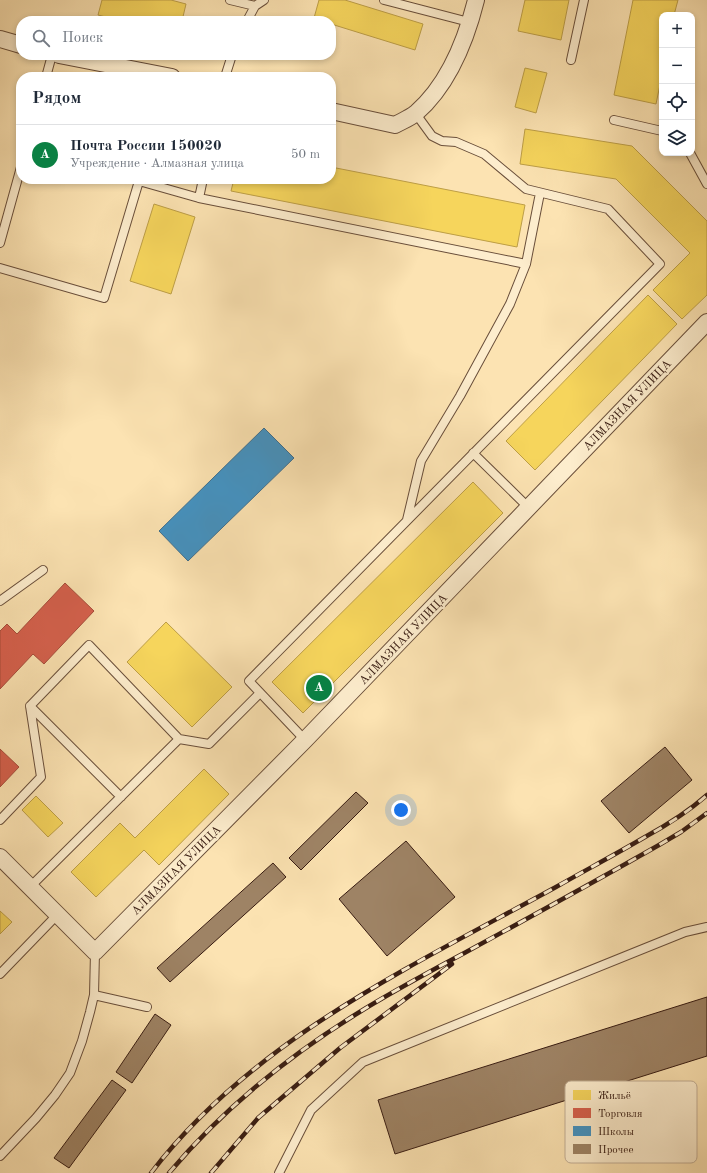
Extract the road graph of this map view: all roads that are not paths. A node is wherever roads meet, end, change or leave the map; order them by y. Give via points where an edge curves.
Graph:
1 (230, 0) edge
2 (264, 0) edge
3 (384, 0) edge
4 (476, 0) edge
5 (584, 0) edge
6 (255, 6) junction
7 (250, 16) edge
8 (469, 22) junction
9 (0, 40) edge
10 (16, 44) edge
11 (51, 60) edge
12 (85, 60) edge
13 (230, 60) edge
14 (571, 60) dead end
15 (47, 72) edge
16 (146, 72) edge
17 (227, 72) edge
18 (336, 112) edge
19 (416, 114) junction
20 (614, 120) dead end
21 (659, 130) edge
22 (692, 156) edge
23 (16, 184) edge
24 (138, 184) edge
25 (149, 184) edge
26 (201, 184) edge
27 (707, 184) edge
28 (540, 193) junction
29 (198, 198) junction
30 (0, 243) edge
31 (526, 264) junction
32 (0, 268) edge
33 (707, 322) edge
34 (473, 453) junction
35 (529, 508) junction
36 (406, 521) junction
37 (43, 570) dead end
38 (0, 601) edge
39 (260, 693) junction
40 (30, 706) junction
41 (179, 739) junction
42 (305, 740) junction
43 (121, 797) junction
44 (0, 820) edge
45 (0, 857) edge
46 (30, 887) junction
47 (58, 914) junction
48 (707, 927) edge
49 (95, 952) junction
50 (0, 974) edge
51 (94, 995) junction
52 (147, 1007) dead end
53 (0, 1156) edge
54 (279, 1173) edge

1 - 6 lane
2 - 6 lane
3 - 8 lane
4 - 8 street
5 - 14 lane
6 - 7 lane
8 - 19 street via 447,75
9 - 10 street
11 - 15 lane
12 - 16 street
13 - 17 lane
18 - 19 street via 395,125
19 - 28 lane via 432,136 442,141 456,142 484,154 526,189
20 - 21 lane
22 - 27 lane
23 - 30 lane
24 - 32 lane via 104,298
25 - 29 lane
26 - 29 lane
28 - 31 lane
28 - 34 lane via 608,209 660,264
29 - 31 lane
31 - 36 lane via 510,304 422,461
33 - 35 street, АЛМАЗНАЯ УЛИЦА
34 - 35 lane
34 - 36 lane
35 - 42 street, АЛМАЗНАЯ УЛИЦА
36 - 39 lane via 249,681
37 - 38 lane
39 - 41 lane via 208,744
39 - 42 lane
40 - 41 lane via 89,645
40 - 43 lane
40 - 44 lane via 41,777
41 - 43 lane
42 - 49 street, АЛМАЗНАЯ УЛИЦА
43 - 46 lane
45 - 46 street
46 - 47 street
47 - 49 street
47 - 50 lane
48 - 54 lane via 685,932 363,1062 311,1110
49 - 51 lane
51 - 52 lane
51 - 53 lane via 82,1041 70,1073 36,1118

